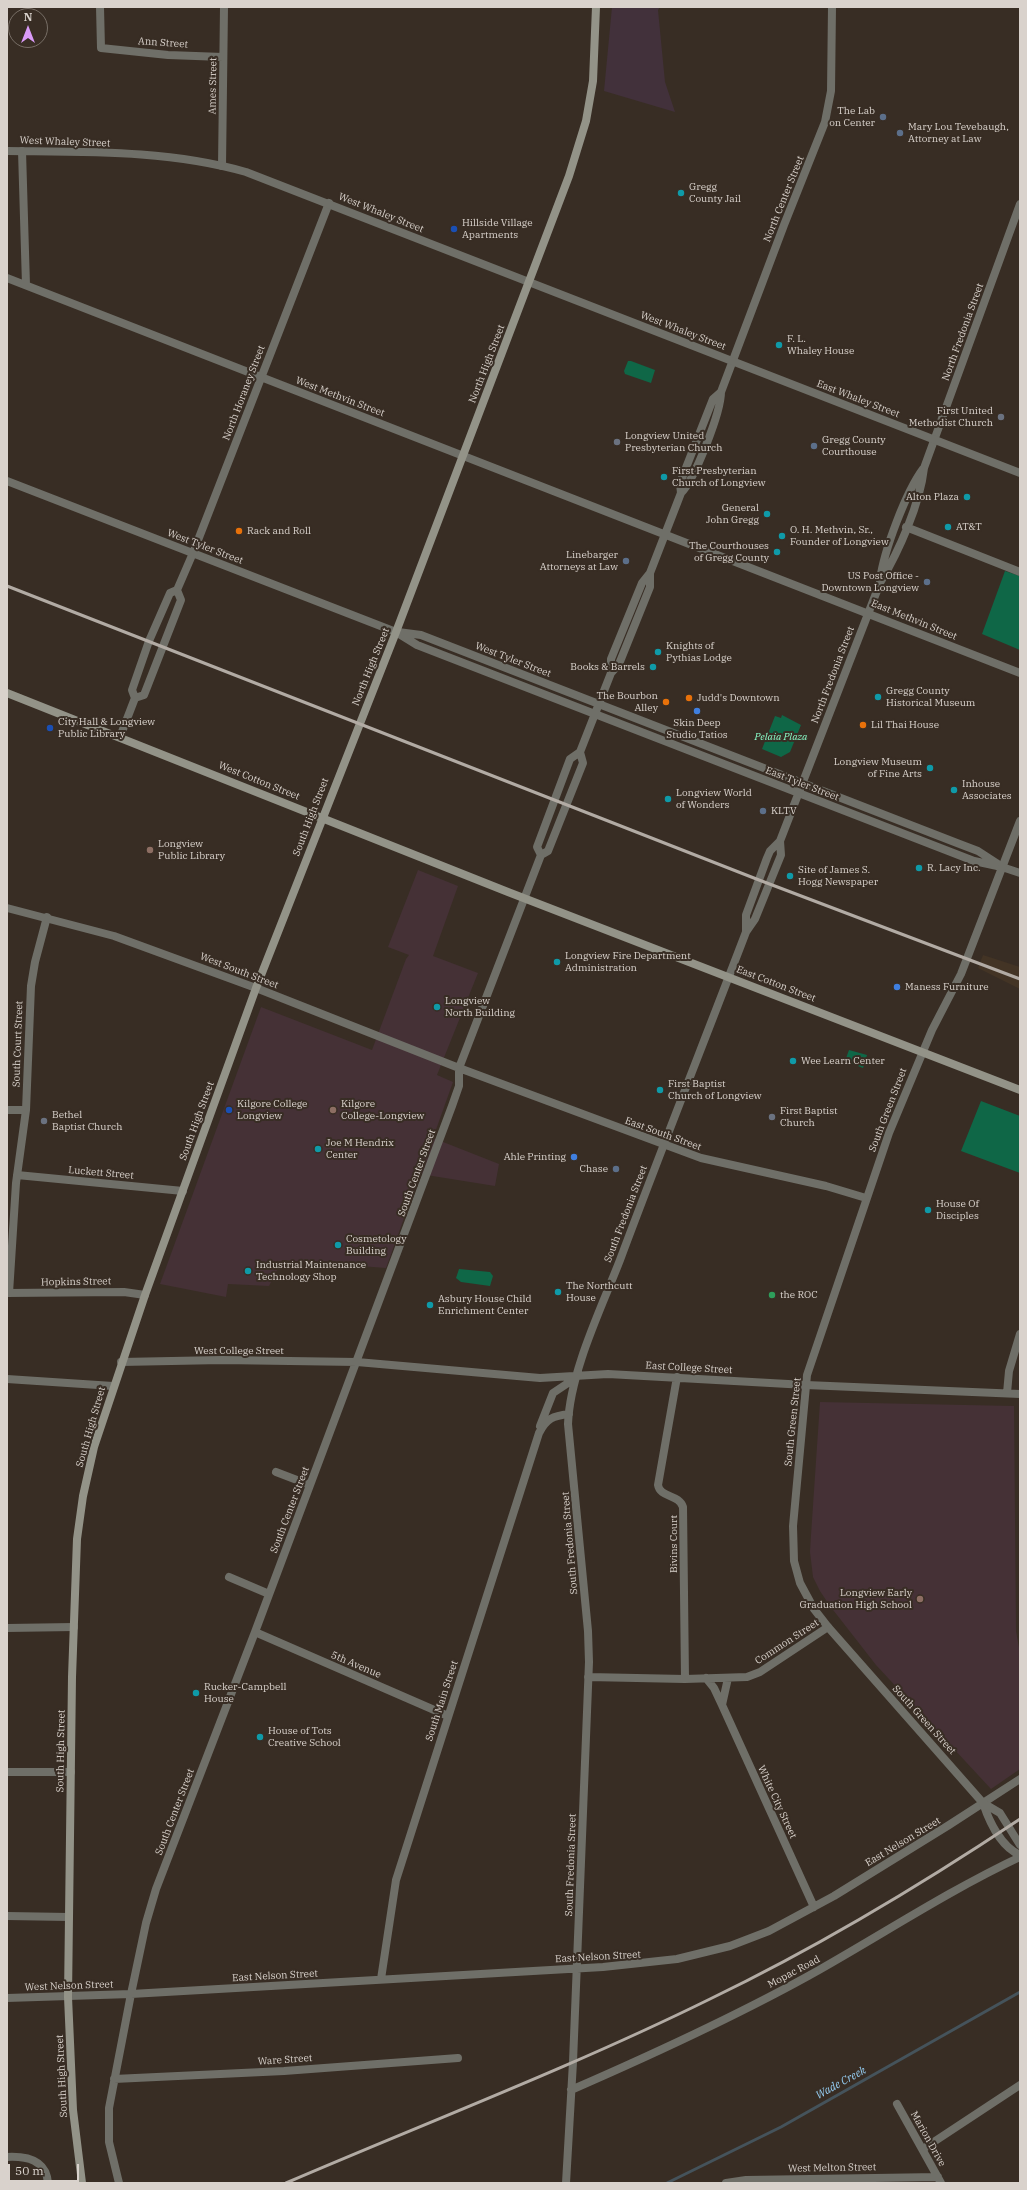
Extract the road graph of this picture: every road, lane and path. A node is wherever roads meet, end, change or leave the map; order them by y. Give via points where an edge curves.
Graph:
1 (100, 7) edge
2 (224, 7) edge
3 (596, 7) edge
4 (832, 7) edge
5 (223, 57) junction
6 (7, 151) edge
7 (22, 151) junction
8 (222, 166) junction
9 (329, 203) junction
10 (1020, 204) edge
11 (7, 278) edge
12 (529, 282) junction
13 (26, 285) junction
14 (733, 362) junction
15 (261, 377) junction
16 (934, 440) junction
17 (463, 455) junction
18 (924, 468) junction
19 (1020, 473) edge
20 (7, 481) edge
21 (906, 527) junction
22 (665, 535) junction
23 (193, 553) junction
24 (1020, 572) edge
25 (880, 582) junction
26 (177, 590) junction
27 (868, 612) junction
28 (396, 632) junction
29 (1020, 673) edge
30 (7, 693) edge
31 (135, 698) junction
32 (600, 704) junction
33 (595, 714) junction
34 (360, 720) joint
35 (120, 737) junction
36 (580, 752) junction
37 (802, 783) junction
38 (798, 793) junction
39 (555, 799) joint
40 (567, 804) joint
41 (322, 817) junction
42 (1020, 821) edge
43 (780, 841) junction
44 (541, 855) junction
45 (1002, 867) junction
46 (1020, 873) edge
47 (759, 880) joint
48 (769, 884) joint
49 (525, 898) junction
50 (7, 908) edge
51 (47, 917) junction
52 (746, 932) junction
53 (729, 977) junction
54 (256, 988) junction
55 (923, 1051) junction
56 (458, 1068) junction
57 (1020, 1090) edge
58 (7, 1110) edge
59 (26, 1110) junction
60 (663, 1145) junction
61 (17, 1175) junction
62 (183, 1191) junction
63 (866, 1198) junction
64 (8, 1293) edge
65 (145, 1295) junction
66 (1020, 1334) edge
67 (121, 1362) junction
68 (357, 1362) junction
69 (577, 1376) junction
70 (677, 1378) junction
71 (7, 1379) edge
72 (806, 1385) junction
73 (113, 1386) junction
74 (1007, 1393) junction
75 (1020, 1394) edge
76 (569, 1414) junction
77 (539, 1433) junction
78 (276, 1472) dead end
79 (310, 1485) junction
80 (228, 1577) dead end
81 (269, 1594) junction
82 (74, 1627) junction
83 (828, 1627) junction
84 (7, 1628) edge
85 (255, 1632) junction
86 (588, 1677) junction
87 (706, 1678) junction
88 (728, 1678) junction
89 (685, 1679) junction
90 (722, 1706) junction
91 (448, 1716) junction
92 (7, 1772) edge
93 (71, 1772) junction
94 (1020, 1779) edge
95 (983, 1803) junction
96 (1020, 1845) edge
97 (1020, 1856) edge
98 (814, 1907) junction
99 (7, 1916) edge
100 (69, 1916) junction
101 (576, 1968) junction
102 (381, 1979) junction
103 (131, 1994) junction
104 (68, 1997) junction
105 (7, 1998) edge
106 (458, 2058) dead end
107 (114, 2079) junction
108 (1020, 2085) edge
109 (571, 2090) junction
110 (897, 2104) dead end
111 (923, 2149) junction
112 (7, 2157) edge
113 (940, 2180) edge
114 (48, 2183) edge
115 (82, 2183) edge
116 (119, 2183) edge
117 (566, 2183) edge
118 (726, 2183) edge

1 - 5 street, Ann Street via 101,48 168,55
2 - 5 street, Ames Street
3 - 12 main road, North High Street via 593,81 586,121 569,176
4 - 14 street, North Center Street via 832,81 825,122
5 - 8 street, Ames Street
6 - 7 street, West Whaley Street
7 - 8 street, West Whaley Street via 158,156
7 - 13 street
8 - 9 street, West Whaley Street via 260,177
9 - 12 street, West Whaley Street
9 - 15 street, North Horaney Street
10 - 16 street, North Fredonia Street
11 - 13 street, West Methvin Street
12 - 14 street, West Whaley Street
12 - 17 main road, North High Street
13 - 15 street, West Methvin Street
14 - 16 street, East Whaley Street
14 - 22 street, North Center Street via 721,392 713,399 680,483 681,493
15 - 17 street, West Methvin Street
15 - 23 street, North Horaney Street
16 - 18 street, North Fredonia Street
16 - 19 street, East Whaley Street
17 - 22 street, West Methvin Street
17 - 28 main road, North High Street
18 - 21 street, North Fredonia Street via 922,486
18 - 25 street, North Fredonia Street via 913,482 882,563
20 - 23 street, West Tyler Street
21 - 24 street
21 - 25 street, North Fredonia Street via 890,566
22 - 27 street, East Methvin Street
22 - 32 street, North Center Street via 650,573 650,587 620,664 611,673
23 - 26 street, North Horaney Street
23 - 28 street, West Tyler Street
25 - 27 street, North Fredonia Street
26 - 31 street, North Horaney Street via 170,593 149,641 132,690
26 - 31 street, North Horaney Street via 181,600 163,647 144,694
27 - 29 street, East Methvin Street
27 - 37 street, North Fredonia Street
28 - 32 street, West Tyler Street via 421,635
28 - 33 street, West Tyler Street via 417,645
28 - 34 main road, North High Street
30 - 35 main road, West Cotton Street
31 - 35 street
32 - 33 street, North Center Street
32 - 37 street, East Tyler Street
33 - 36 street, North Center Street
33 - 38 street, East Tyler Street
34 - 41 main road, South High Street
35 - 41 main road, West Cotton Street
36 - 39 street, North Center Street via 570,759
36 - 40 street, North Center Street via 583,763
37 - 38 street, North Fredonia Street
37 - 45 street, East Tyler Street via 978,851
38 - 43 street, North Fredonia Street
38 - 45 street, East Tyler Street via 974,861
39 - 44 street, South Center Street via 537,847
40 - 44 street, South Center Street via 548,851
41 - 49 main road, West Cotton Street
41 - 54 main road, South High Street
42 - 45 street, South Green Street
43 - 47 street, North Fredonia Street via 770,851
43 - 48 street, North Fredonia Street via 781,855
44 - 49 street, South Center Street
45 - 46 street, East Tyler Street
45 - 55 street, South Green Street via 968,957
47 - 52 street, South Fredonia Street via 746,915
48 - 52 street, South Fredonia Street via 755,919
49 - 53 main road, East Cotton Street
49 - 56 street, South Center Street
50 - 51 street, West South Street
51 - 54 street, West South Street via 148,947
51 - 59 street, South Court Street via 34,962 31,986
52 - 53 street, South Fredonia Street
53 - 55 main road, East Cotton Street
53 - 60 street, South Fredonia Street
54 - 56 street, West South Street
54 - 62 main road, South High Street
55 - 57 main road, East Cotton Street
55 - 63 street, South Green Street via 889,1133
56 - 60 street, East South Street
56 - 68 street, South Center Street via 460,1086
58 - 59 street
59 - 61 street, South Court Street
60 - 63 street, East South Street via 715,1162 826,1186
60 - 69 street, South Fredonia Street
61 - 62 street, Luckett Street
61 - 64 street, South Court Street
62 - 65 main road, South High Street
63 - 72 street, South Green Street via 808,1370
64 - 65 street, Hopkins Street via 124,1292
65 - 67 main road, South High Street
66 - 74 street via 1009,1371
67 - 68 street, West College Street
67 - 73 main road, South High Street
68 - 69 street, East College Street via 533,1378
68 - 79 street, South Center Street
69 - 70 street, East College Street via 601,1374
69 - 76 street, South Fredonia Street
69 - 77 street, South Main Street via 550,1397
70 - 72 street, East College Street
70 - 89 street, Bivins Court via 658,1485 662,1492 679,1500 683,1507
71 - 73 street
72 - 74 street, East College Street
72 - 83 street, South Green Street via 793,1526 794,1561 800,1583 814,1609
73 - 82 main road, South High Street via 94,1447 83,1496 77,1545
74 - 75 street, East College Street
76 - 77 street, South Main Street via 550,1417
76 - 86 street, South Fredonia Street via 588,1631
77 - 91 street, South Main Street
78 - 79 street
79 - 81 street, South Center Street
80 - 81 street
81 - 85 street, South Center Street
82 - 84 street
82 - 93 main road, South High Street
83 - 88 street, Common Street via 756,1674
83 - 95 street, South Green Street
85 - 91 street, 5th Avenue
85 - 103 street, South Center Street via 156,1889 146,1922
86 - 89 street, Common Street
86 - 101 street, South Fredonia Street
87 - 88 street, Common Street
87 - 89 street, Common Street
87 - 90 street, White City Street
88 - 90 street
90 - 98 street, White City Street
91 - 102 street, South Main Street via 396,1880
92 - 93 street
93 - 100 main road, South High Street
94 - 95 street, East Nelson Street
95 - 96 street, South Green Street via 1000,1813
95 - 97 street, South Green Street via 989,1820 1012,1852
95 - 98 street, East Nelson Street
97 - 109 street, Mopac Road via 972,1880 819,1970 749,2007 670,2047
98 - 101 street, East Nelson Street via 749,1939 696,1955 657,1963
99 - 100 street
100 - 104 main road, South High Street
101 - 102 street, East Nelson Street
101 - 109 street, South Fredonia Street
102 - 103 street, East Nelson Street
103 - 104 street, West Nelson Street
103 - 107 street, South Center Street
104 - 105 street, West Nelson Street
104 - 115 main road, South High Street via 73,2110
106 - 107 street, Ware Street via 284,2071
107 - 116 street, South Center Street via 108,2130
108 - 111 street
109 - 117 street, South Fredonia Street
110 - 111 street, Marion Drive
111 - 113 street, Marion Drive
112 - 114 street via 29,2158 42,2166
113 - 118 street, West Melton Street via 746,2180

